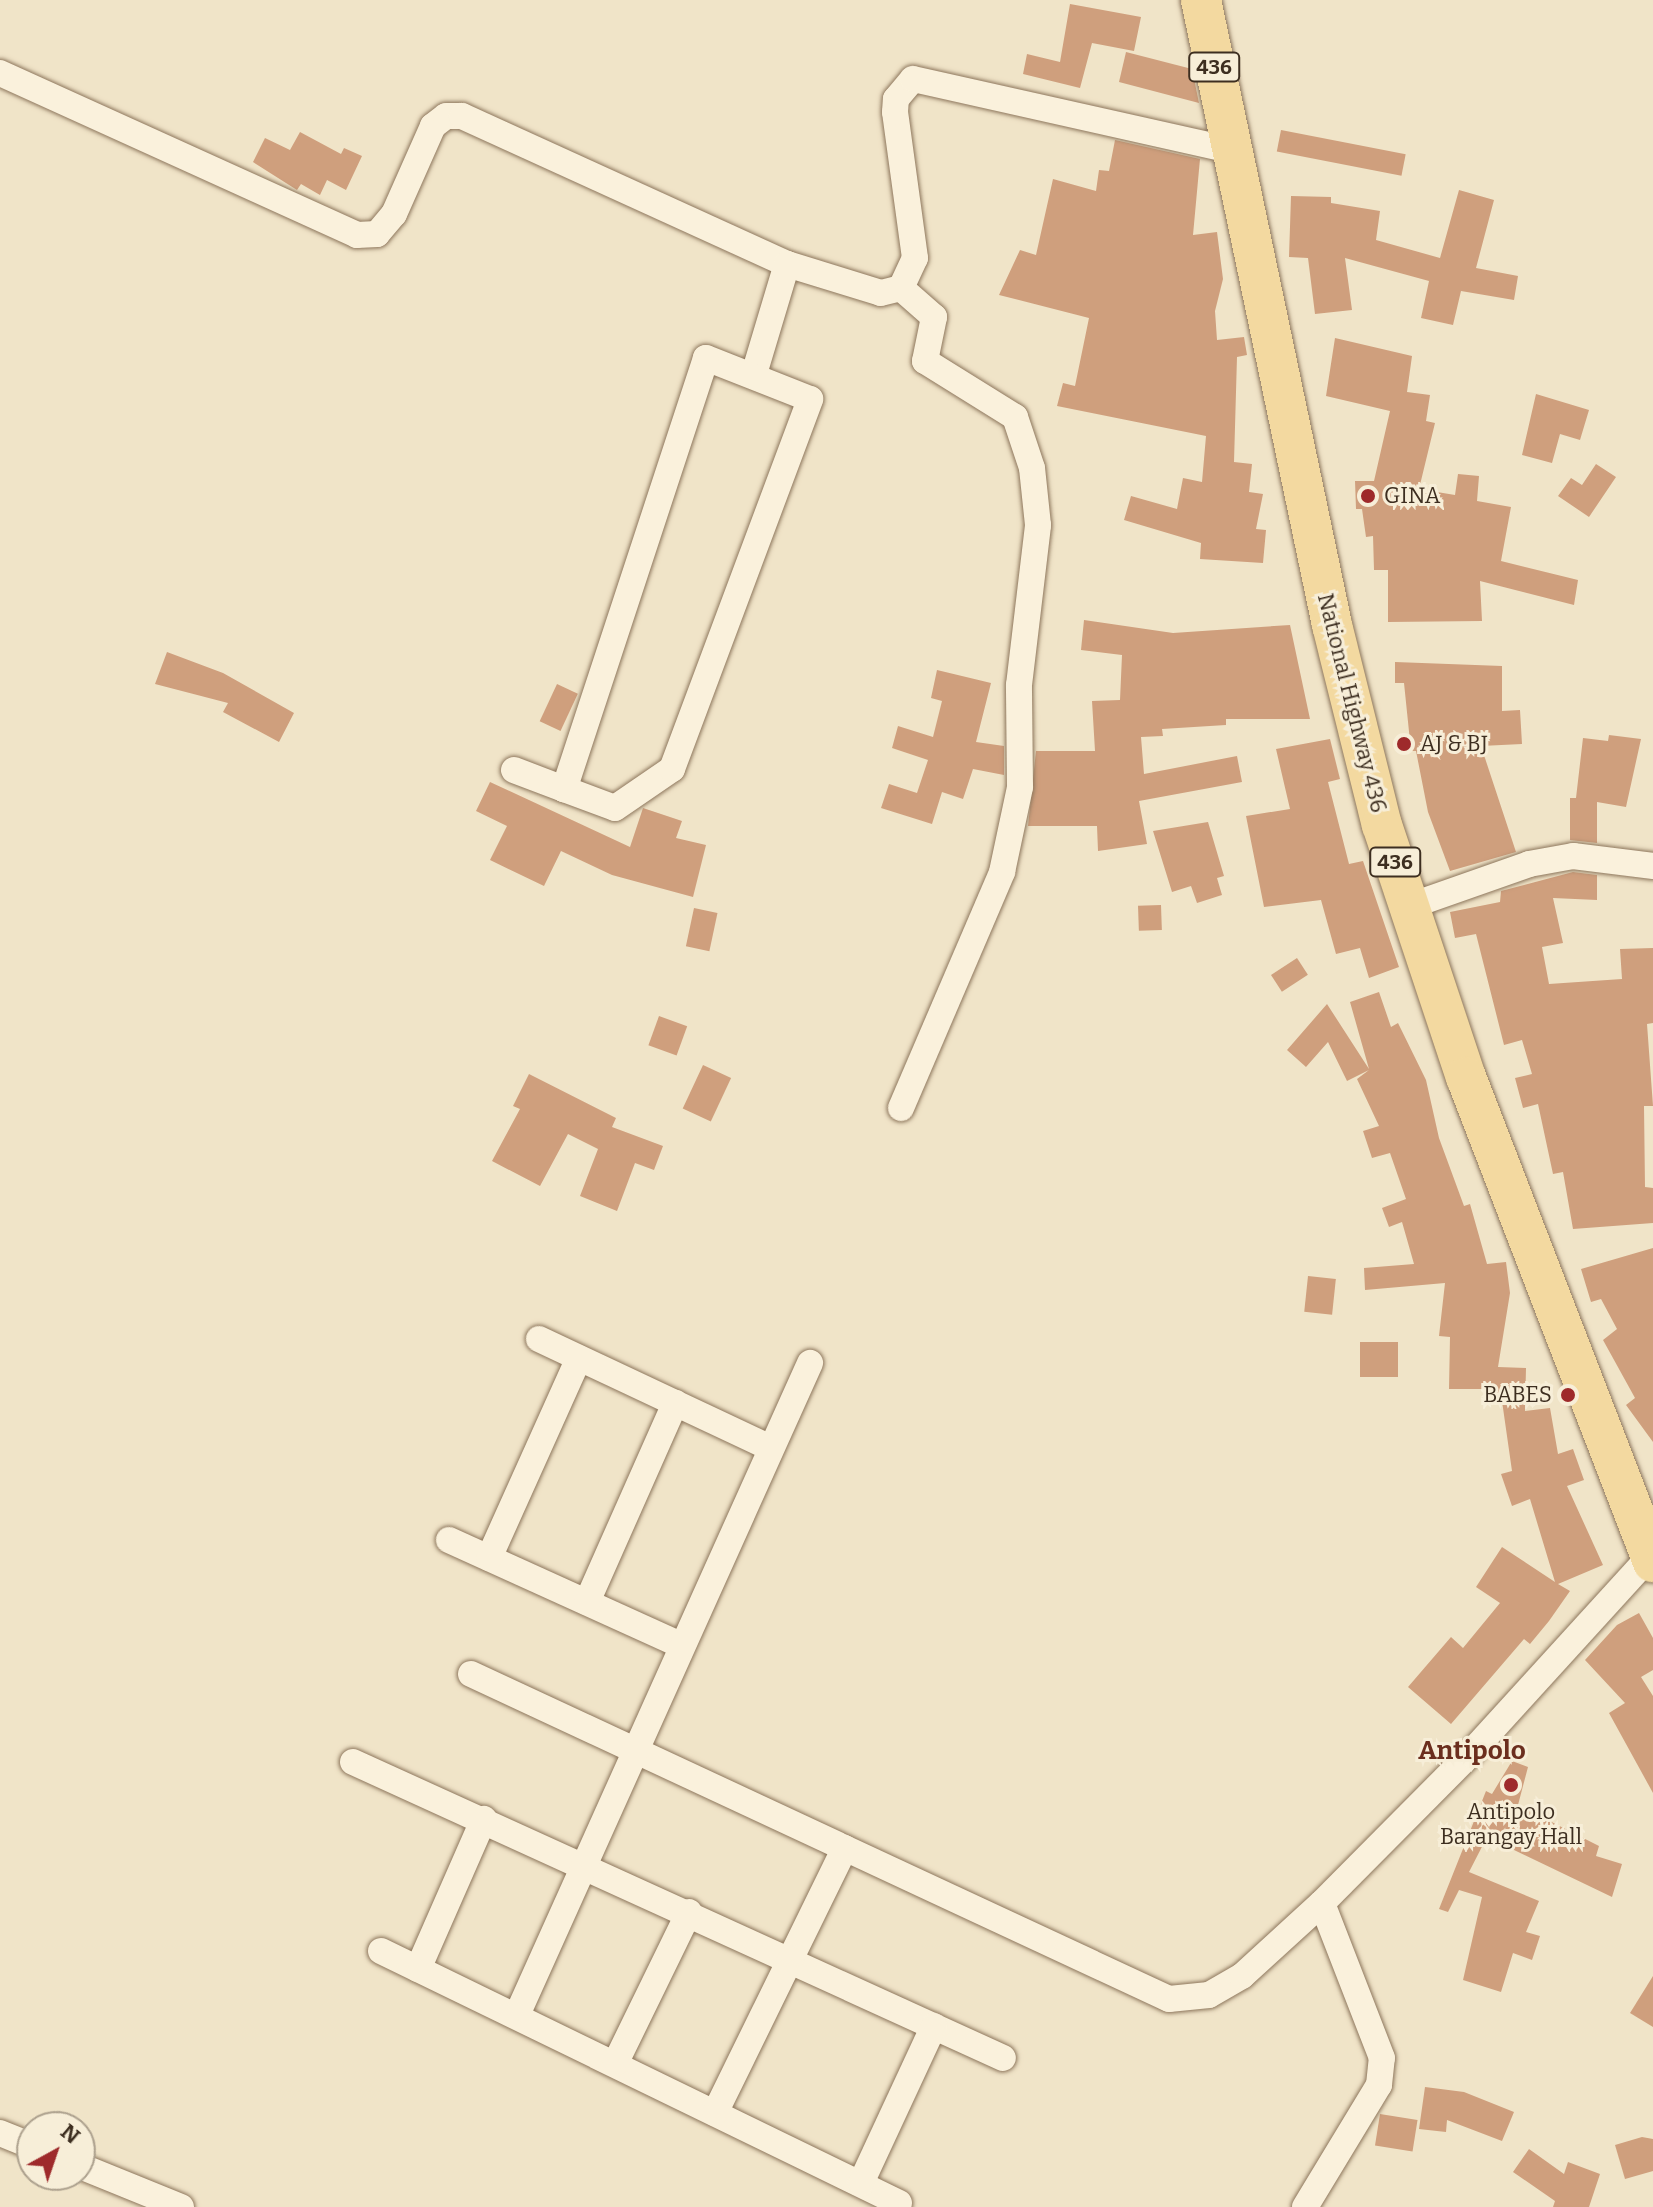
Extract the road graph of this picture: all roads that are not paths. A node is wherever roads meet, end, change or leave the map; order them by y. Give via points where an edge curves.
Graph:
1 (1201, 0) edge
2 (0, 73) edge
3 (1231, 150) junction
4 (787, 264) junction
5 (901, 288) junction
6 (754, 374) junction
7 (514, 770) dead end
8 (564, 789) junction
9 (1653, 866) edge
10 (1410, 906) junction
11 (901, 1108) dead end
12 (539, 1339) dead end
13 (579, 1358) junction
14 (810, 1363) dead end
15 (675, 1403) junction
16 (771, 1448) junction
17 (449, 1540) dead end
18 (489, 1558) junction
19 (1652, 1559) edge
20 (587, 1602) junction
21 (681, 1645) junction
22 (471, 1674) dead end
23 (633, 1749) junction
24 (353, 1762) dead end
25 (484, 1819) junction
26 (845, 1848) junction
27 (583, 1862) junction
28 (1322, 1903) junction
29 (689, 1912) junction
30 (381, 1951) dead end
31 (792, 1960) junction
32 (418, 1969) junction
33 (517, 2015) junction
34 (934, 2026) junction
35 (1003, 2058) dead end
36 (615, 2064) junction
37 (715, 2113) junction
38 (96, 2172) edge
39 (861, 2183) junction
40 (899, 2203) dead end
41 (181, 2207) edge
42 (1305, 2207) edge

1 - 3 main road, National Highway 436 / 436
2 - 4 street via 357,235 377,234 394,214 433,126 446,116 462,116
3 - 5 street via 913,79 895,112 915,258
3 - 10 main road, National Highway 436 / 436 via 1355,727
4 - 5 street via 881,293
4 - 6 street
5 - 11 street via 934,317 925,361 1015,417 1032,468 1038,525 1019,685 1020,787 1002,872
6 - 8 street via 706,358
6 - 8 street via 810,399 672,769 615,808
7 - 8 street
9 - 10 street via 1573,856 1529,864
10 - 19 main road, National Highway 436 / 436 via 1481,1118
12 - 13 street
13 - 15 street
13 - 18 street
14 - 16 street
15 - 16 street
15 - 20 street
16 - 21 street
17 - 18 street
18 - 20 street
19 - 28 street
20 - 21 street
21 - 23 street
22 - 23 street
23 - 26 street
23 - 27 street
24 - 25 street
25 - 27 street
25 - 32 street
26 - 28 street via 1169,1999 1209,1995 1242,1976
26 - 31 street
27 - 29 street
27 - 33 street
28 - 42 street via 1382,2058 1379,2085
29 - 31 street
29 - 36 street
30 - 32 street
31 - 34 street
31 - 37 street
32 - 33 street
33 - 36 street
34 - 35 street
34 - 39 street
36 - 37 street
37 - 39 street
38 - 41 street
39 - 40 street

